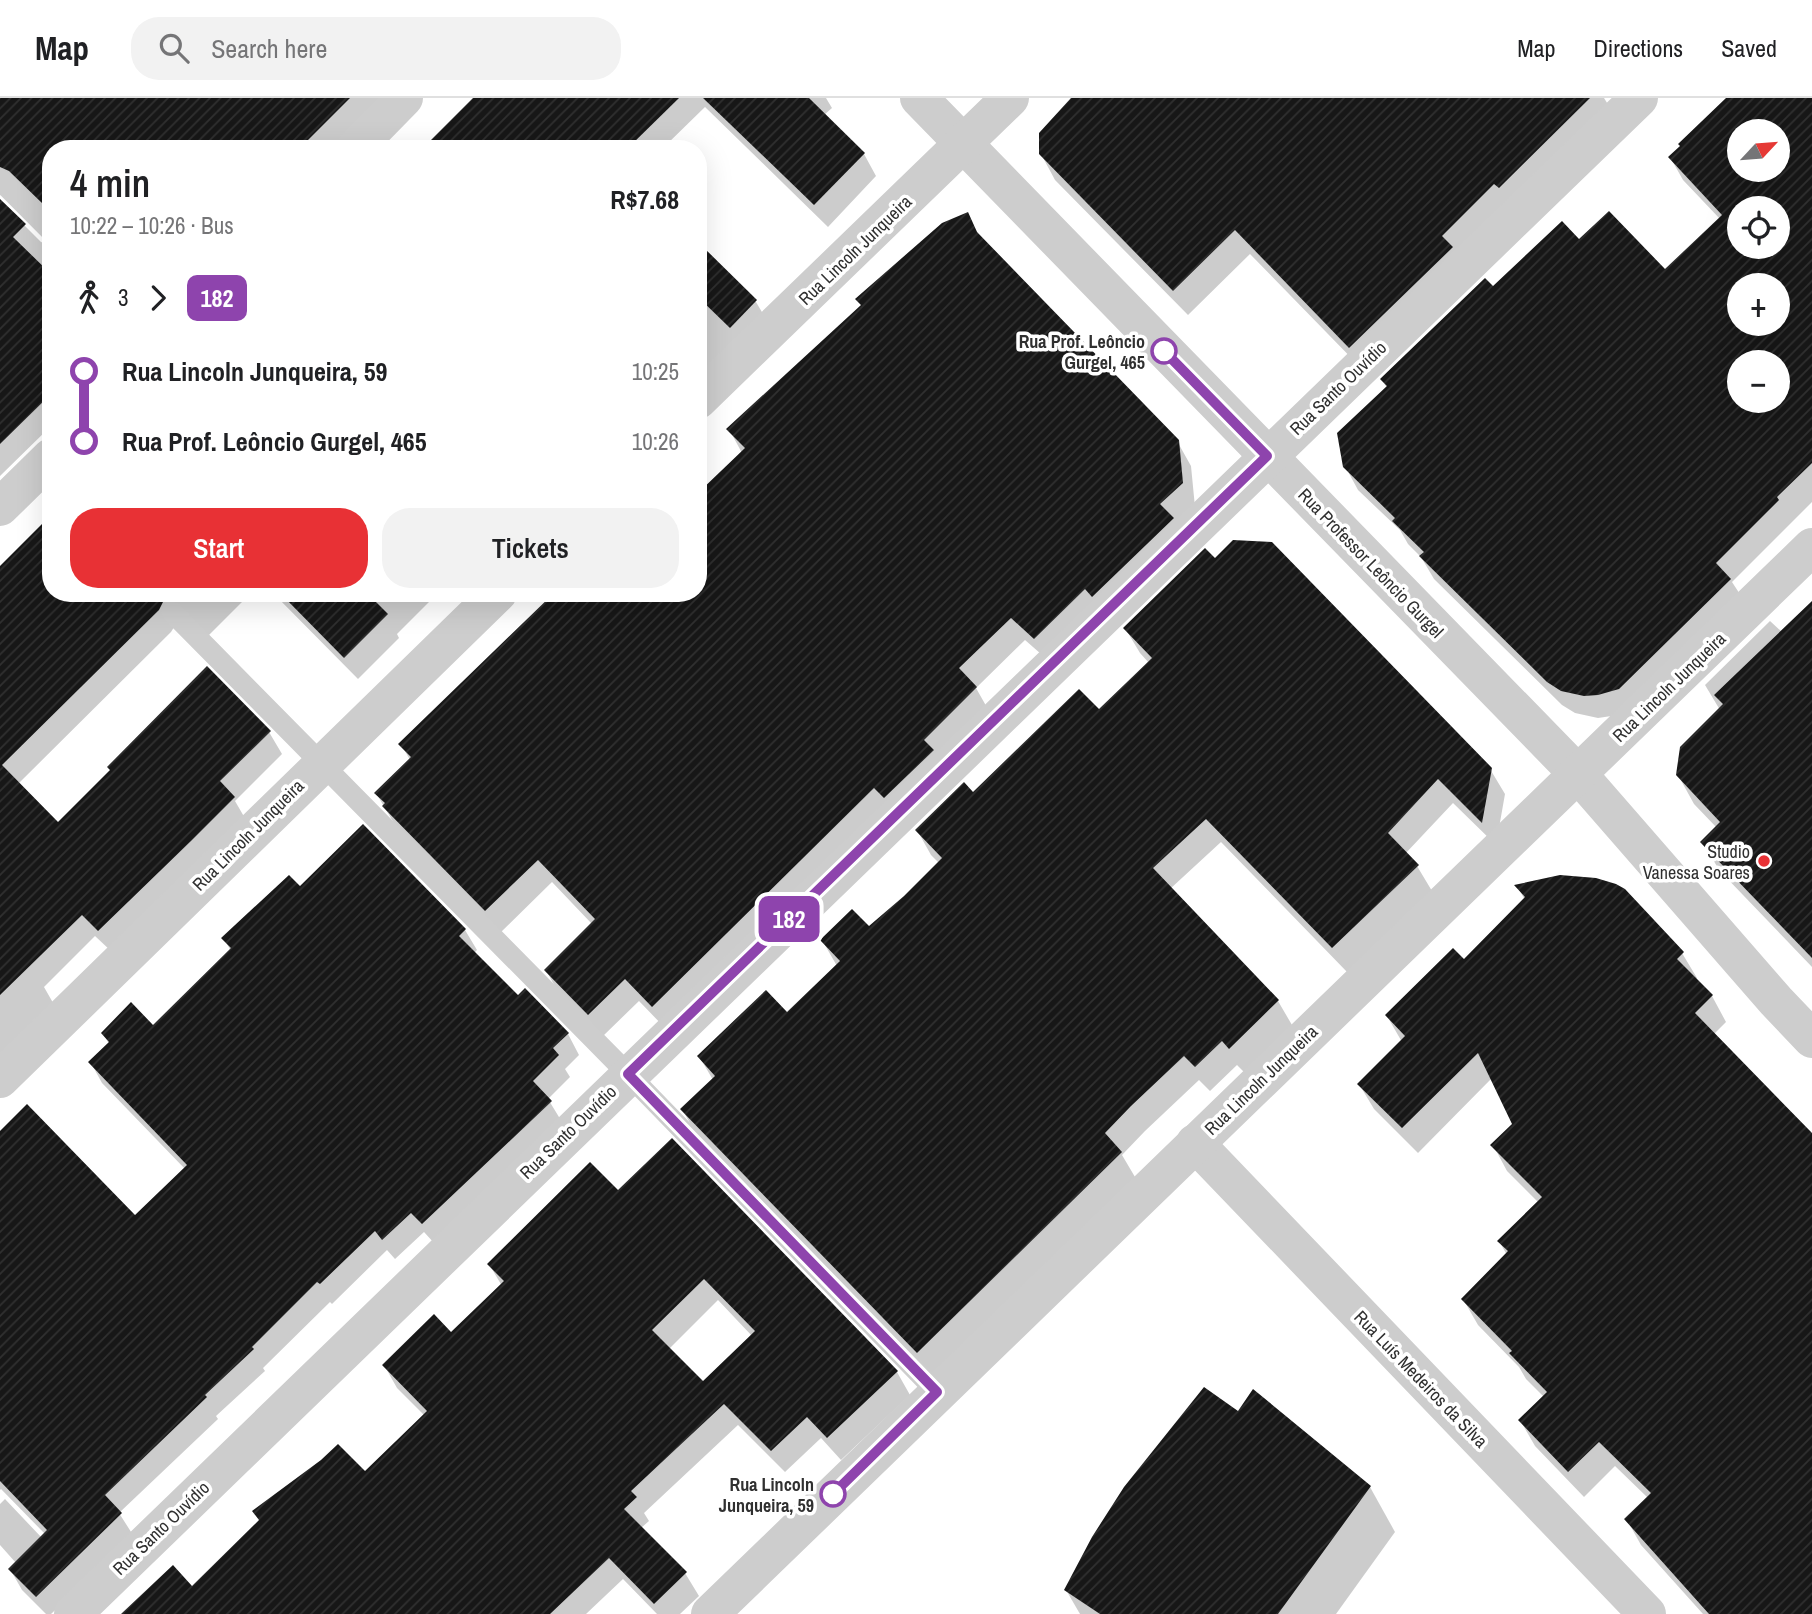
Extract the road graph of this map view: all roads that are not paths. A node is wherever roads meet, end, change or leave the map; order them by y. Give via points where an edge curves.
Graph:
1 (919, 98) edge
2 (1010, 98) edge
3 (1639, 98) edge
4 (394, 101) edge
5 (362, 140) edge
6 (964, 145) junction
7 (0, 180) edge
8 (42, 222) edge
9 (707, 391) edge
10 (1267, 456) junction
11 (42, 466) edge
12 (0, 507) edge
13 (1812, 547) edge
14 (489, 602) edge
15 (172, 612) dead end
16 (321, 764) junction
17 (1579, 775) junction
18 (1812, 1039) edge
19 (628, 1074) junction
20 (0, 1079) edge
21 (1195, 1143) junction
22 (937, 1392) junction
23 (73, 1614) edge
24 (710, 1614) edge
25 (1647, 1614) edge

1 - 6 street, Rua Professor Leôncio Gurgel
2 - 6 street, Rua Lincoln Junqueira
3 - 10 street, Rua Santo Ouvídio
4 - 5 street
6 - 9 street, Rua Lincoln Junqueira
6 - 10 street, Rua Professor Leôncio Gurgel
7 - 8 lane
10 - 17 street, Rua Professor Leôncio Gurgel
10 - 19 street, Rua Santo Ouvídio
11 - 12 street
13 - 17 street, Rua Lincoln Junqueira
14 - 16 street, Rua Lincoln Junqueira
15 - 16 lane
16 - 19 lane
16 - 20 street, Rua Lincoln Junqueira
17 - 18 street, Rua Professor Leôncio Gurgel
17 - 21 street, Rua Lincoln Junqueira
19 - 22 lane
19 - 23 street, Rua Santo Ouvídio
21 - 22 street, Rua Lincoln Junqueira
21 - 25 street, Rua Luís Medeiros da Silva
22 - 24 street, Rua Lincoln Junqueira

